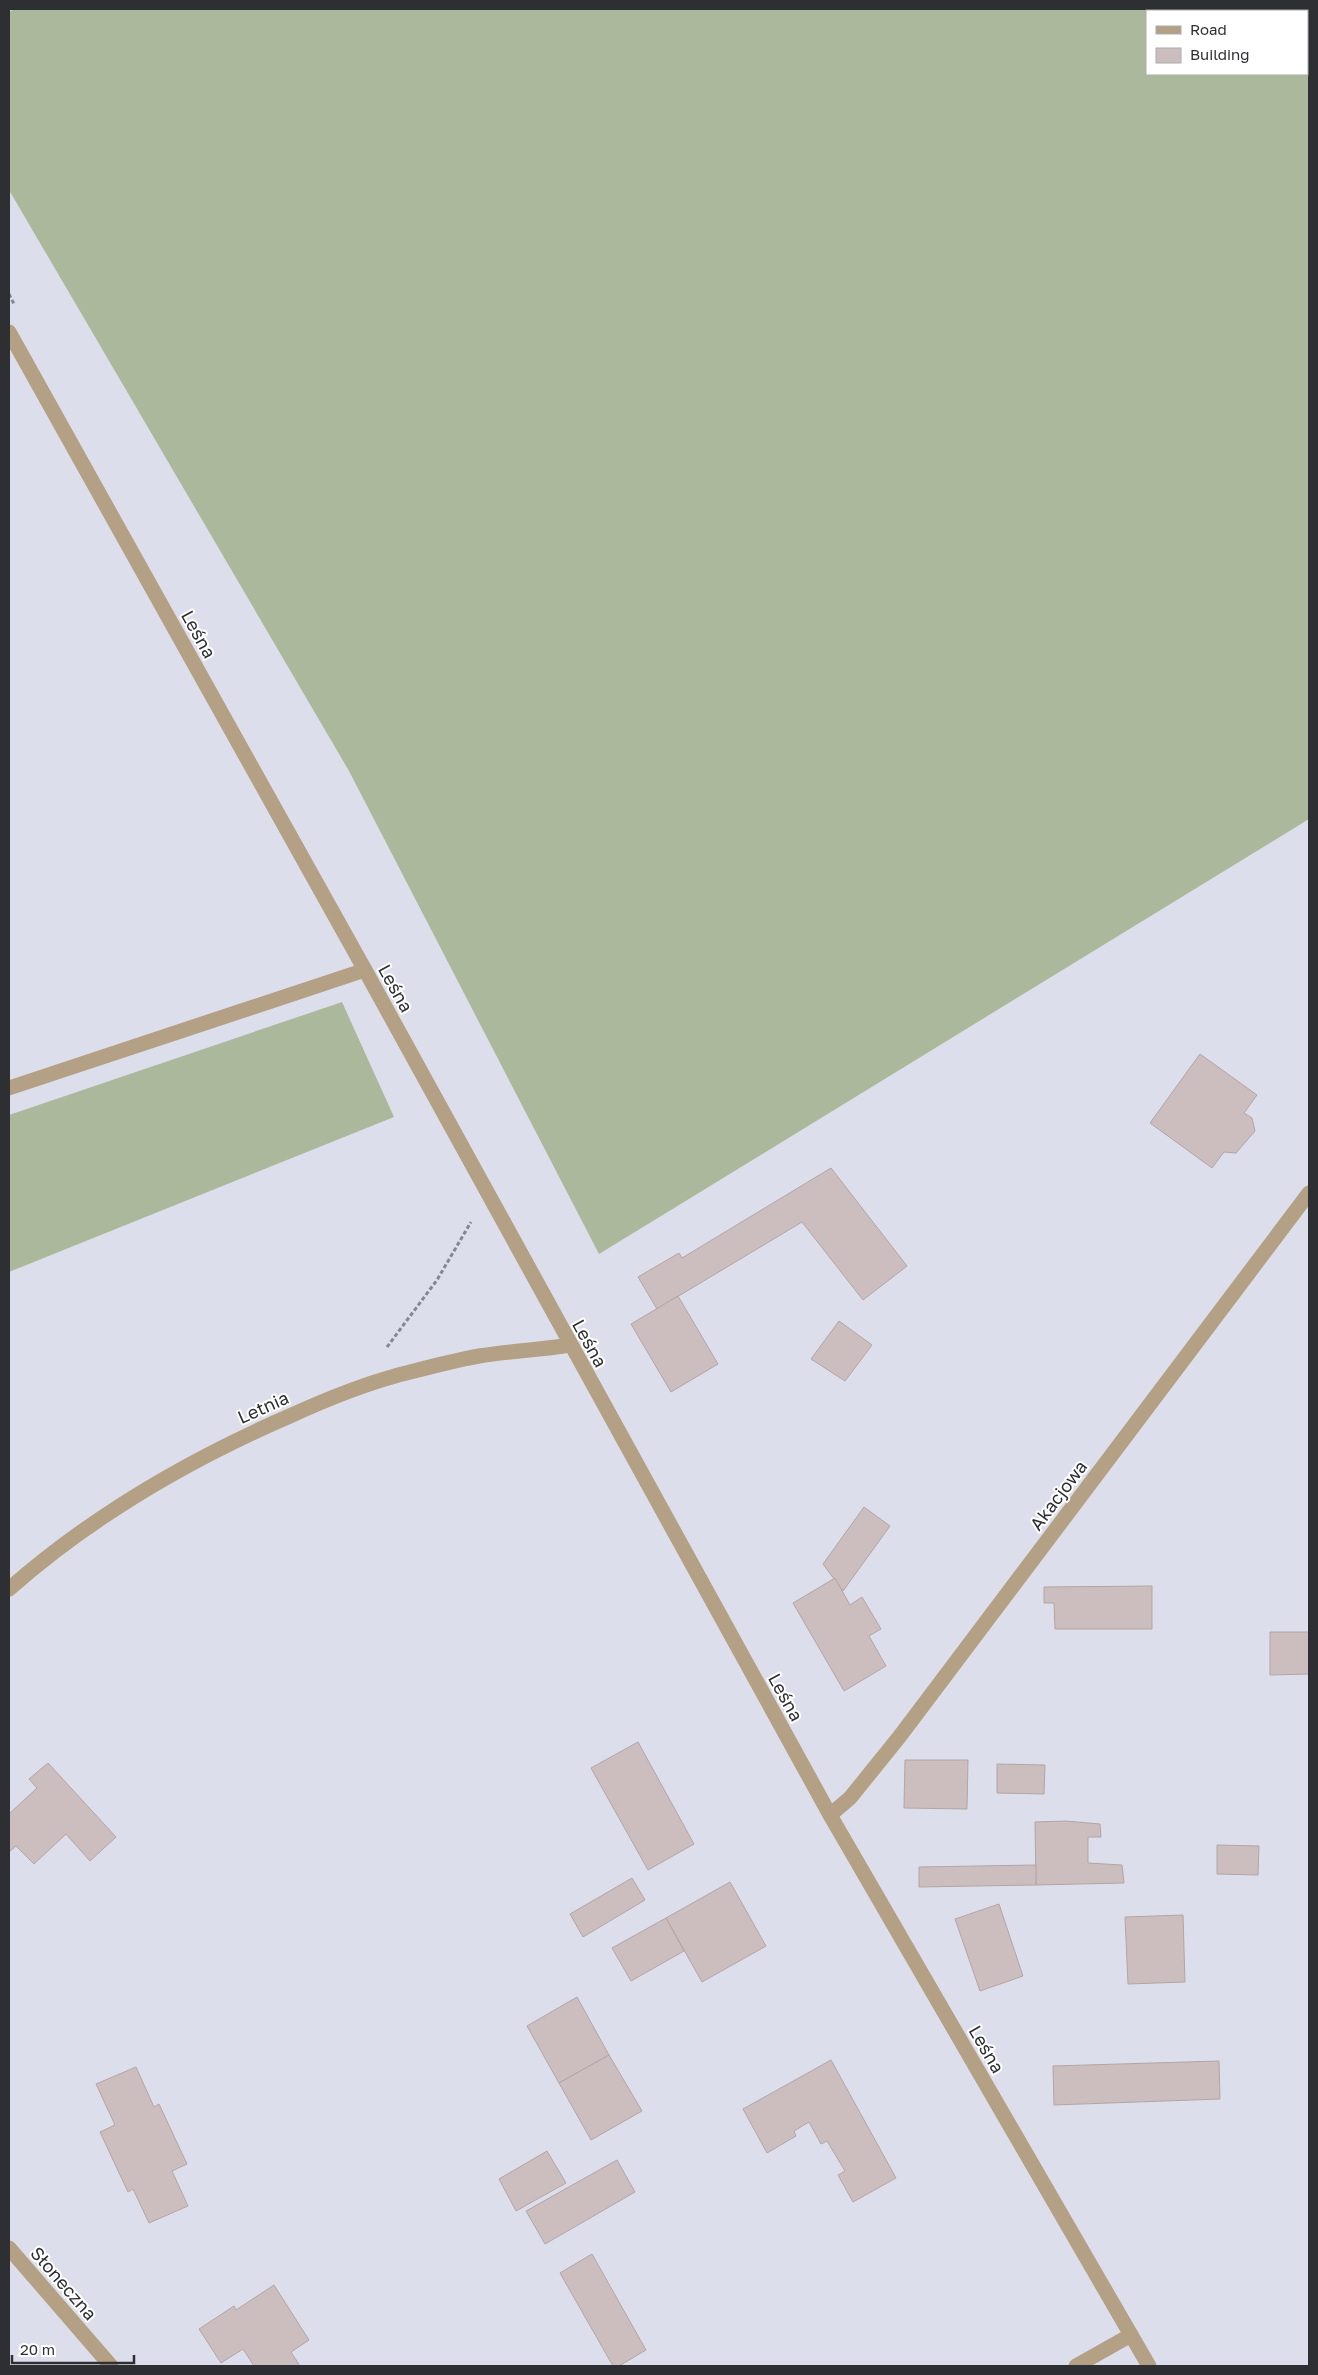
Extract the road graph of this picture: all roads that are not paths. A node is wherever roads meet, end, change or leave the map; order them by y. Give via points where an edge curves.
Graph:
1 (9, 332) edge
2 (14, 353) edge
3 (365, 970) junction
4 (9, 1088) edge
5 (1309, 1192) edge
6 (570, 1345) junction
7 (9, 1589) edge
8 (830, 1816) junction
9 (9, 2248) edge
10 (1132, 2335) junction
11 (111, 2366) edge
12 (1076, 2366) edge
13 (1149, 2366) edge

1 - 2 street, Leśna
2 - 3 street, Leśna
3 - 4 street
3 - 6 street, Leśna
5 - 8 street, Akacjowa via 900,1736 850,1798
6 - 7 street, Letnia via 479,1356 393,1376 264,1427 206,1456 121,1506 69,1540
6 - 8 street, Leśna
8 - 10 street, Leśna
9 - 11 street, Słoneczna
10 - 12 street
10 - 13 street, Leśna

